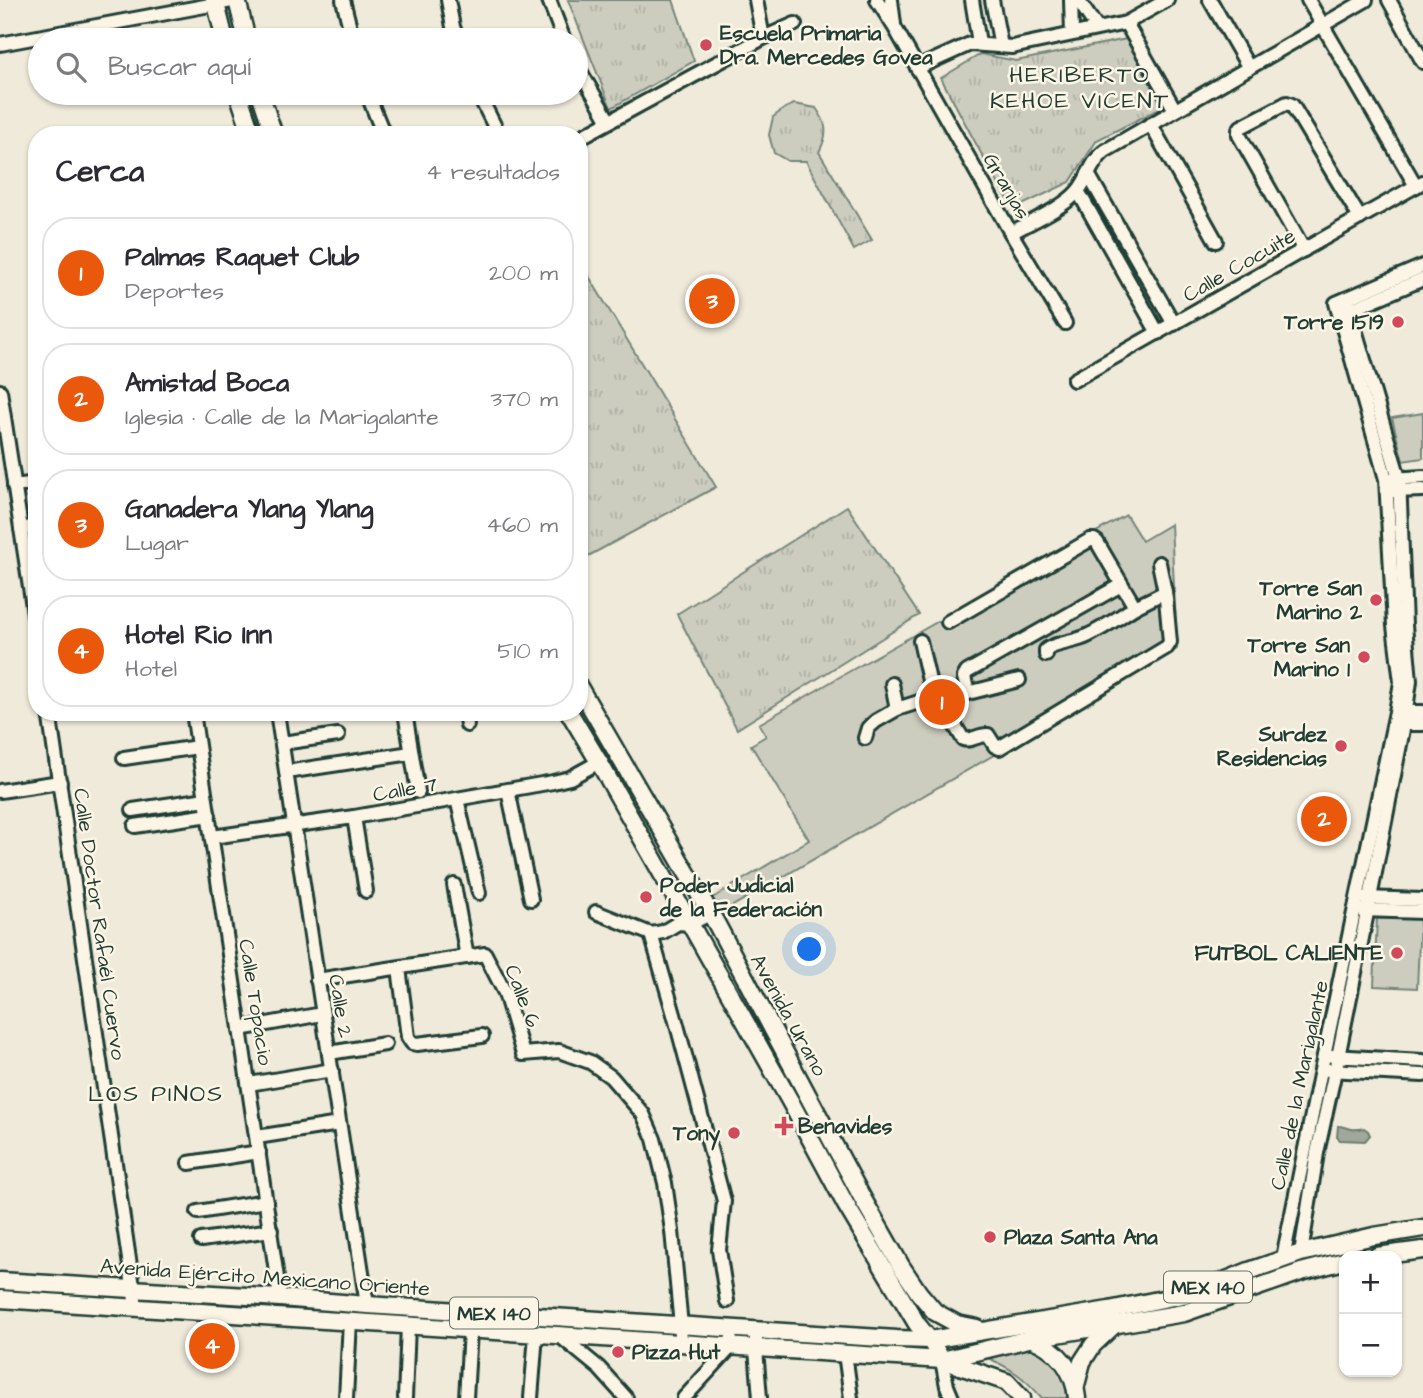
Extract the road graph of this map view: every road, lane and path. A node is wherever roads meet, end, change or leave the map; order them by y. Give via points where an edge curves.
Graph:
1 (237, 0) edge
2 (343, 0) edge
3 (448, 0) edge
4 (549, 0) edge
5 (755, 0) edge
6 (877, 0) edge
7 (891, 0) edge
8 (972, 0) edge
9 (992, 0) edge
10 (1071, 0) edge
11 (1078, 0) edge
12 (1167, 0) edge
13 (1210, 0) edge
14 (1308, 0) edge
15 (1366, 0) edge
16 (1389, 0) edge
17 (216, 2) edge
18 (1126, 23) junction
19 (795, 24) dead end
20 (1322, 26) junction
21 (82, 28) edge
22 (222, 28) edge
23 (244, 28) edge
24 (350, 28) edge
25 (453, 28) edge
26 (560, 28) edge
27 (895, 28) junction
28 (1097, 28) junction
29 (1072, 34) junction
30 (763, 38) junction
31 (28, 39) edge
32 (979, 43) junction
33 (0, 44) edge
34 (1001, 46) junction
35 (1423, 61) edge
36 (916, 68) junction
37 (1249, 68) junction
38 (588, 85) edge
39 (242, 105) edge
40 (264, 105) edge
41 (372, 105) edge
42 (484, 105) edge
43 (1175, 110) junction
44 (609, 121) junction
45 (1151, 125) junction
46 (249, 126) edge
47 (271, 126) edge
48 (380, 126) edge
49 (494, 126) edge
50 (588, 133) edge
51 (1088, 174) junction
52 (1420, 184) edge
53 (1078, 191) junction
54 (1360, 218) junction
55 (1011, 233) junction
56 (1216, 241) dead end
57 (1304, 250) junction
58 (1423, 265) edge
59 (1423, 278) edge
60 (1343, 306) junction
61 (1065, 323) dead end
62 (1174, 324) junction
63 (1158, 333) junction
64 (1074, 380) dead end
65 (0, 391) edge
66 (1423, 477) edge
67 (28, 484) edge
68 (1393, 485) junction
69 (14, 486) junction
70 (1423, 491) edge
71 (28, 528) edge
72 (21, 529) junction
73 (28, 553) edge
74 (1159, 563) dead end
75 (1121, 585) junction
76 (1165, 592) junction
77 (1135, 607) junction
78 (948, 622) dead end
79 (920, 641) dead end
80 (1046, 654) dead end
81 (1020, 680) dead end
82 (892, 684) dead end
83 (963, 694) junction
84 (588, 703) edge
85 (942, 703) junction
86 (897, 709) junction
87 (1423, 712) edge
88 (1400, 718) junction
89 (50, 721) edge
90 (194, 721) edge
91 (278, 721) edge
92 (406, 721) edge
93 (574, 721) edge
94 (1423, 724) edge
95 (338, 735) dead end
96 (865, 737) dead end
97 (282, 743) junction
98 (198, 747) junction
99 (411, 753) junction
100 (124, 758) dead end
101 (599, 762) junction
102 (286, 772) junction
103 (60, 782) junction
104 (0, 790) edge
105 (508, 790) junction
106 (418, 792) dead end
107 (206, 799) junction
108 (457, 799) junction
109 (133, 810) dead end
110 (209, 815) junction
111 (355, 817) junction
112 (655, 818) junction
113 (135, 826) dead end
114 (293, 826) junction
115 (636, 830) junction
116 (212, 837) junction
117 (454, 885) dead end
118 (366, 891) dead end
119 (479, 893) dead end
120 (531, 899) dead end
121 (1423, 900) edge
122 (1362, 904) junction
123 (708, 911) junction
124 (596, 912) dead end
125 (1423, 912) edge
126 (685, 922) junction
127 (651, 934) junction
128 (467, 957) junction
129 (399, 968) junction
130 (317, 980) junction
131 (322, 1014) junction
132 (240, 1029) junction
133 (482, 1036) dead end
134 (385, 1044) dead end
135 (329, 1053) junction
136 (1324, 1056) junction
137 (1338, 1057) junction
138 (1423, 1061) edge
139 (332, 1070) junction
140 (1321, 1070) junction
141 (1335, 1071) junction
142 (1423, 1075) edge
143 (249, 1084) junction
144 (339, 1124) junction
145 (257, 1137) junction
146 (259, 1152) junction
147 (1311, 1152) junction
148 (189, 1163) dead end
149 (266, 1201) junction
150 (198, 1212) dead end
151 (1423, 1228) edge
152 (271, 1230) junction
153 (1374, 1236) junction
154 (201, 1240) dead end
155 (1423, 1250) edge
156 (1377, 1251) edge
157 (1301, 1253) junction
158 (1402, 1253) edge
159 (1283, 1258) junction
160 (1339, 1262) edge
161 (0, 1281) edge
162 (134, 1288) junction
163 (0, 1298) edge
164 (280, 1298) junction
165 (902, 1300) junction
166 (727, 1301) dead end
167 (367, 1305) junction
168 (136, 1307) junction
169 (350, 1321) junction
170 (1089, 1321) junction
171 (408, 1325) junction
172 (1114, 1325) junction
173 (681, 1326) junction
174 (470, 1329) junction
175 (734, 1329) junction
176 (988, 1330) junction
177 (756, 1331) junction
178 (536, 1334) junction
179 (560, 1335) junction
180 (1032, 1338) junction
181 (886, 1339) junction
182 (930, 1340) junction
183 (680, 1344) junction
184 (730, 1348) junction
185 (756, 1349) junction
186 (845, 1353) junction
187 (942, 1360) junction
188 (1076, 1391) edge
189 (346, 1398) edge
190 (405, 1398) edge
191 (466, 1398) edge
192 (531, 1398) edge
193 (626, 1398) edge
194 (684, 1398) edge
195 (760, 1398) edge
196 (851, 1398) edge
197 (952, 1398) edge
198 (1022, 1398) edge

1 - 17 street
1 - 23 main road
2 - 24 street
3 - 25 street
4 - 26 street
5 - 30 street
6 - 27 street
7 - 27 street
8 - 32 street
9 - 34 street
10 - 29 street
11 - 28 street
12 - 18 street
13 - 37 street
14 - 20 street
15 - 20 street
16 - 35 street
17 - 21 street
17 - 22 main road
18 - 28 street
18 - 43 street
19 - 30 street
20 - 37 street
20 - 52 street
27 - 36 street, Granjas
28 - 29 street
29 - 34 street
30 - 44 street
31 - 33 street
32 - 34 street
32 - 36 street
36 - 55 street, Granjas
37 - 43 street
38 - 44 street
39 - 46 main road
40 - 47 main road
41 - 48 street
42 - 49 street
43 - 45 street
44 - 50 street
45 - 51 street via 1101,154
45 - 56 street
51 - 53 street
51 - 62 street
52 - 54 street, Calle Cocuite
53 - 55 street
53 - 63 street
54 - 57 street, Calle Cocuite
54 - 57 street via 1292,105 1287,103 1241,127 1239,135
55 - 61 street, Granjas
57 - 62 street, Calle Cocuite
58 - 60 street
59 - 60 street
60 - 68 street, Calle de la Marigalante
62 - 63 street, Calle Cocuite
63 - 64 street, Calle Cocuite
65 - 69 street
66 - 68 street
67 - 69 street
68 - 70 street
68 - 88 street, Calle de la Marigalante via 1400,625 1410,681
69 - 72 street
71 - 72 street
72 - 73 street
74 - 76 street
75 - 77 street
75 - 78 street via 1097,542 1090,540
75 - 83 street via 967,672
76 - 77 street
76 - 85 street via 1167,647 999,748 988,735 962,739
77 - 80 street via 1089,635 1049,647
79 - 85 street
81 - 83 street
82 - 86 street
83 - 85 street
84 - 112 main road, Avenida Urano
85 - 86 street
86 - 96 street via 868,728
87 - 88 street
88 - 94 street
88 - 122 street, Calle de la Marigalante
89 - 103 street, Calle Doctor Rafaél Cuervo
90 - 98 street, Calle Topacio
91 - 97 street, Calle 2
92 - 99 street
93 - 101 main road, Avenida Urano
95 - 97 street
97 - 102 street, Calle 2
98 - 100 street
98 - 107 street, Calle Topacio
99 - 102 street
99 - 106 street
101 - 105 street, Calle 7 via 570,778
101 - 115 main road, Avenida Urano
102 - 114 street, Calle 2
103 - 104 street
103 - 162 street, Calle Doctor Rafaél Cuervo
105 - 108 street, Calle 7
105 - 120 street
107 - 109 street
107 - 110 street, Calle Topacio
108 - 111 street, Calle 7
108 - 119 street
110 - 113 street
110 - 116 street, Calle Topacio
111 - 114 street, Calle 7
111 - 118 street
112 - 115 main road
112 - 123 main road, Avenida Urano
114 - 116 street, Calle 7
114 - 130 street, Calle 2
115 - 126 main road, Avenida Urano
116 - 132 street, Calle Topacio
117 - 128 street
121 - 122 street
122 - 125 street
122 - 136 street, Calle de la Marigalante
122 - 137 street, Calle de la Marigalante
123 - 126 street
123 - 176 main road, Avenida Urano via 919,1293 935,1312 957,1324
124 - 127 street
126 - 127 street
126 - 165 main road, Avenida Urano
127 - 166 street via 724,1201 719,1250
128 - 129 street
128 - 173 street, Calle 6 via 485,954 505,993 523,1054 559,1051 590,1062 611,1077 643,1114 664,1182
129 - 130 street
129 - 133 street via 412,1043
130 - 131 street, Calle 2
131 - 132 street
131 - 135 street, Calle 2
132 - 143 street, Calle Topacio
134 - 135 street
135 - 139 street, Calle 2
136 - 137 street
136 - 140 street, Calle de la Marigalante
137 - 138 street
137 - 141 street, Calle de la Marigalante
139 - 143 street
139 - 144 street, Calle 2
140 - 141 street
140 - 147 street, Calle de la Marigalante
141 - 142 street
141 - 147 street, Calle de la Marigalante
143 - 145 street, Calle Topacio
144 - 145 street
144 - 167 street, Calle 2
145 - 146 street, Calle Topacio
146 - 148 street
146 - 149 street, Calle Topacio
147 - 157 street, Calle de la Marigalante
147 - 159 street, Calle de la Marigalante
149 - 150 street
149 - 152 street, Calle Topacio
151 - 153 main road, MEX 140
152 - 154 street
152 - 164 street, Calle Topacio
153 - 156 main road
153 - 157 main road, MEX 140
155 - 158 main road
157 - 159 main road, MEX 140
159 - 170 main road, MEX 140 via 1197,1292
160 - 172 main road, MEX 140 via 1184,1313
161 - 162 main road, Avenida Ejército Mexicano Oriente / MEX 140
162 - 164 main road, Avenida Ejército Mexicano Oriente / MEX 140
162 - 168 street, Calle Doctor Rafaél Cuervo
163 - 168 main road, Avenida Ejército Mexicano Oriente / MEX 140
164 - 167 main road, Avenida Ejército Mexicano Oriente / MEX 140
165 - 181 main road via 903,1326
165 - 182 main road, Avenida Urano
167 - 173 main road, Avenida Ejército Mexicano Oriente / MEX 140
168 - 169 main road, Avenida Ejército Mexicano Oriente / MEX 140
169 - 171 main road, Avenida Ejército Mexicano Oriente / MEX 140
169 - 189 street
170 - 172 main road, MEX 140
170 - 176 main road, MEX 140
170 - 180 main road, MEX 140
171 - 174 main road, Avenida Ejército Mexicano Oriente / MEX 140
171 - 190 street
172 - 188 main road via 1087,1353
173 - 175 main road, Avenida Ejército Mexicano Oriente / MEX 140
173 - 183 street, Calle 6
174 - 178 main road, Avenida Ejército Mexicano Oriente / MEX 140
174 - 191 street
175 - 177 main road, Avenida Ejército Mexicano Oriente / MEX 140
175 - 184 street
176 - 180 main road, Avenida Urano
176 - 182 main road, Avenida Ejército Mexicano Oriente / MEX 140
177 - 181 main road, Avenida Ejército Mexicano Oriente / MEX 140
177 - 185 street
178 - 179 main road, Avenida Ejército Mexicano Oriente / MEX 140
178 - 192 street
179 - 183 main road, Avenida Ejército Mexicano Oriente / MEX 140
179 - 193 street
180 - 187 main road, MEX 140
180 - 188 main road via 1071,1371
181 - 182 main road, Avenida Ejército Mexicano Oriente / MEX 140
182 - 187 main road, Avenida Urano
183 - 184 main road, Avenida Ejército Mexicano Oriente / MEX 140
184 - 185 main road, Avenida Ejército Mexicano Oriente / MEX 140
184 - 194 street
185 - 186 main road, Avenida Ejército Mexicano Oriente / MEX 140
185 - 195 street
186 - 187 main road, Avenida Ejército Mexicano Oriente / MEX 140
186 - 196 street
187 - 197 street
187 - 198 main road via 1007,1382

